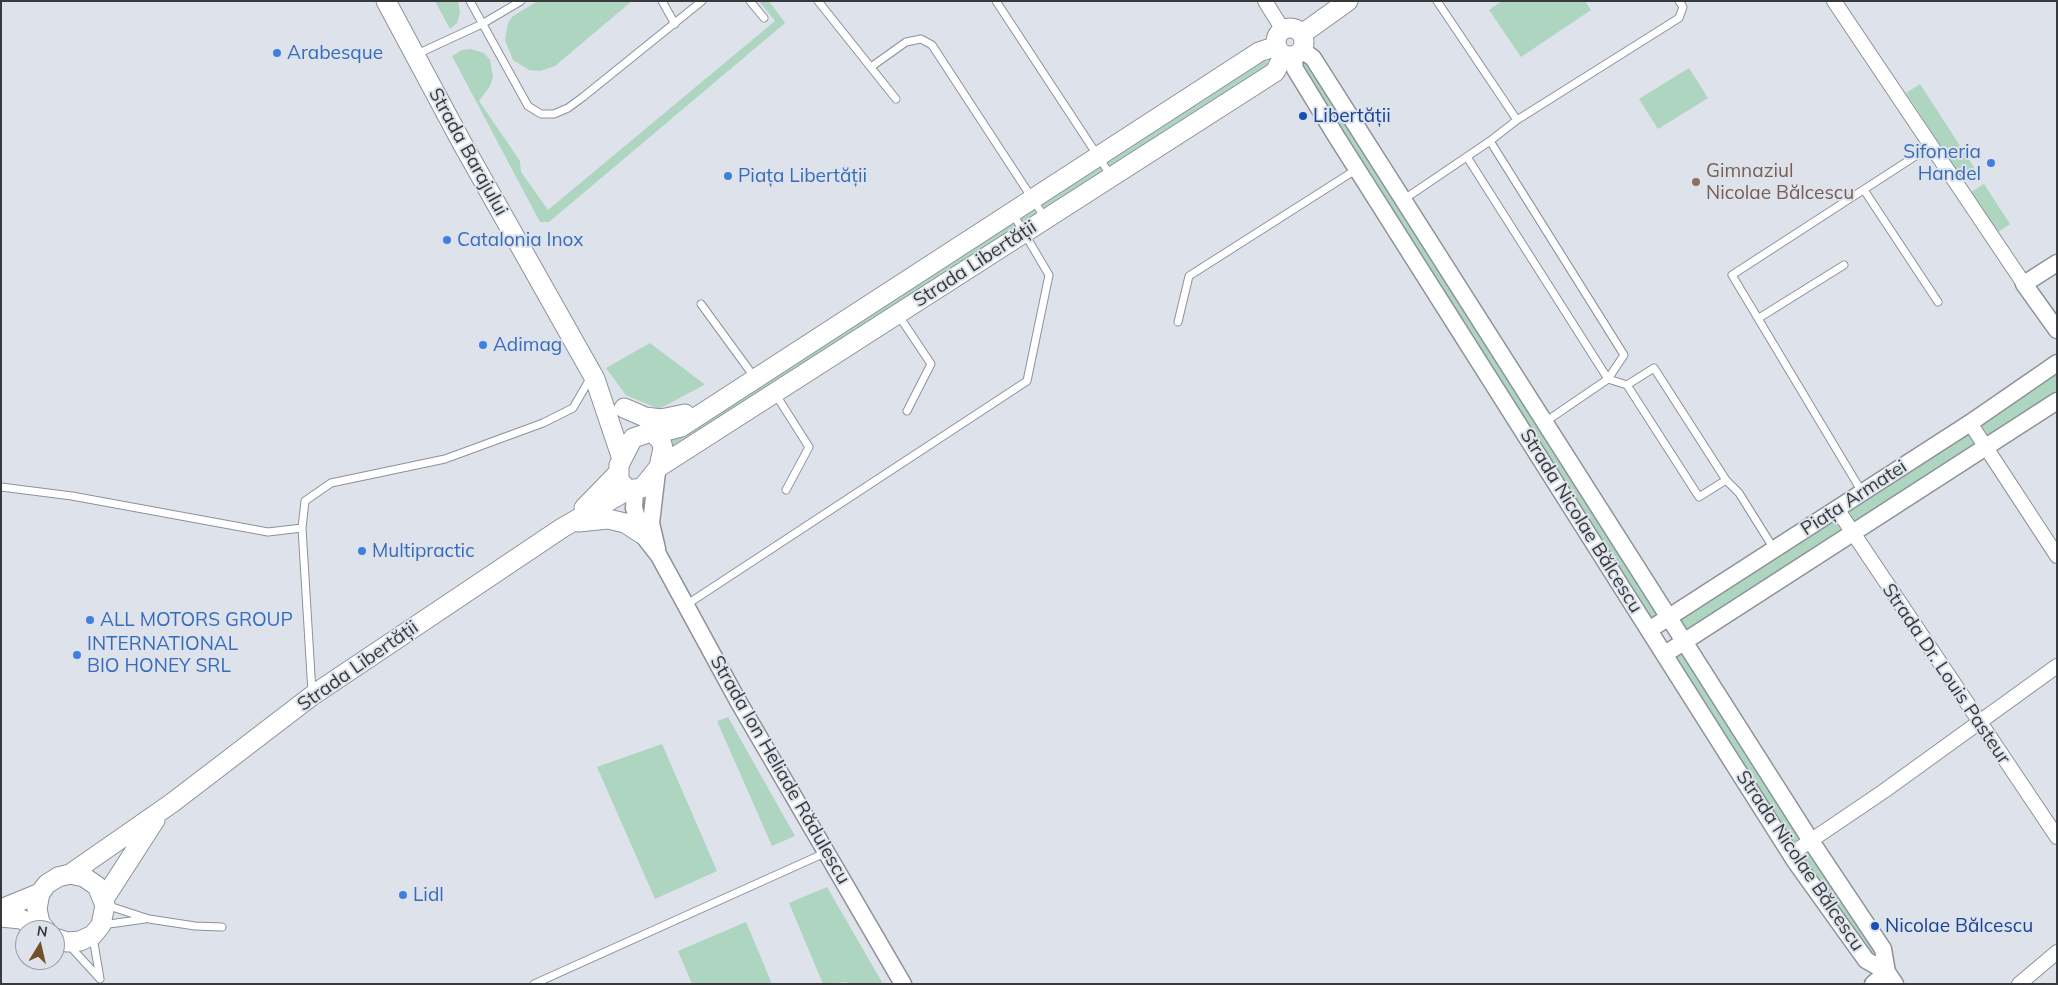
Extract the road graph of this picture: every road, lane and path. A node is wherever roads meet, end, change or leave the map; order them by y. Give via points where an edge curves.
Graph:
1 (386, 1) edge
2 (470, 1) edge
3 (521, 1) edge
4 (662, 1) edge
5 (702, 1) edge
6 (750, 1) edge
7 (818, 1) edge
8 (996, 1) edge
9 (1266, 1) edge
10 (1348, 1) edge
11 (1437, 1) edge
12 (1679, 1) edge
13 (1834, 1) edge
14 (764, 18) dead end
15 (482, 24) junction
16 (675, 24) junction
17 (1290, 45) junction
18 (415, 55) junction
19 (871, 67) junction
20 (896, 99) dead end
21 (1517, 120) junction
22 (1490, 142) junction
23 (1930, 146) junction
24 (1099, 157) junction
25 (1467, 157) junction
26 (1357, 169) junction
27 (1111, 176) junction
28 (1864, 190) junction
29 (1033, 199) junction
30 (1403, 200) junction
31 (1384, 212) junction
32 (1012, 213) junction
33 (1045, 218) junction
34 (1023, 232) junction
35 (2057, 263) edge
36 (1844, 265) dead end
37 (2024, 284) junction
38 (1938, 302) dead end
39 (701, 304) dead end
40 (897, 314) junction
41 (1758, 318) junction
42 (1178, 322) dead end
43 (2057, 330) edge
44 (2057, 363) edge
45 (594, 377) junction
46 (755, 378) junction
47 (1608, 379) junction
48 (1628, 385) junction
49 (774, 392) junction
50 (723, 399) junction
51 (2057, 401) edge
52 (624, 408) junction
53 (907, 410) dead end
54 (1545, 422) junction
55 (1970, 423) junction
56 (651, 434) junction
57 (1987, 448) junction
58 (620, 466) junction
59 (658, 470) junction
60 (1726, 480) junction
61 (1, 487) edge
62 (632, 490) junction
63 (786, 490) dead end
64 (1863, 492) junction
65 (1837, 509) junction
66 (567, 526) junction
67 (302, 528) junction
68 (642, 534) junction
69 (1852, 534) junction
70 (1774, 550) junction
71 (659, 556) junction
72 (2057, 556) edge
73 (686, 605) junction
74 (1670, 617) junction
75 (1649, 630) junction
76 (1685, 641) junction
77 (1665, 654) junction
78 (2057, 666) edge
79 (312, 695) junction
80 (1979, 722) junction
81 (160, 812) junction
82 (2057, 837) edge
83 (1811, 841) junction
84 (827, 852) junction
85 (1791, 854) junction
86 (70, 874) junction
87 (40, 894) junction
88 (105, 902) junction
89 (1, 909) edge
90 (1, 917) edge
91 (149, 919) junction
92 (22, 920) edge
93 (39, 920) edge
94 (222, 927) dead end
95 (97, 930) junction
96 (65, 940) edge
97 (65, 944) edge
98 (2057, 952) edge
99 (1891, 978) edge
100 (101, 982) edge
101 (534, 984) edge
102 (903, 984) edge
103 (1873, 984) edge
104 (2019, 984) edge

1 - 18 main road, Strada Barajului
2 - 15 lane
3 - 15 lane
4 - 16 lane
5 - 16 lane
6 - 14 lane
7 - 19 lane
8 - 24 lane
9 - 17 street
10 - 17 main road, Strada Libertății
11 - 21 lane
12 - 21 lane via 1683,7 1679,18
13 - 23 street
15 - 16 lane via 528,106 541,114 554,114 568,108
15 - 18 lane
17 - 24 main road, Strada Libertății via 1259,52
17 - 26 street, Strada Nicolae Bălcescu via 1295,69
17 - 27 main road, Strada Libertății via 1275,72
17 - 30 street, Strada Nicolae Bălcescu via 1313,58
18 - 45 main road, Strada Barajului
19 - 20 lane
19 - 29 lane via 906,42 921,39 932,45
21 - 22 lane
22 - 25 lane
22 - 47 lane via 1624,355
23 - 28 lane
23 - 37 street
24 - 27 lane
24 - 29 main road, Strada Libertății
25 - 30 lane
25 - 47 lane
26 - 31 street, Strada Nicolae Bălcescu
26 - 42 lane via 1189,276
27 - 33 main road, Strada Libertății
28 - 38 lane
28 - 41 lane via 1732,275
29 - 32 main road, Strada Libertății
29 - 33 lane
30 - 31 street
30 - 54 street, Strada Nicolae Bălcescu
31 - 75 street, Strada Nicolae Bălcescu
32 - 34 lane
32 - 46 main road, Strada Libertății
33 - 34 main road, Strada Libertății
34 - 40 main road, Strada Libertății
34 - 73 lane via 1049,275 1027,381
35 - 37 street
36 - 41 lane
37 - 43 street
39 - 46 lane
40 - 49 main road, Strada Libertății
40 - 53 lane via 931,364
41 - 64 lane
44 - 55 street, Piața Armatei
45 - 52 main road, Strada Barajului
45 - 58 main road, Strada Barajului
45 - 67 lane via 574,408 543,423 446,459 330,483 305,501
46 - 50 main road, Strada Libertății
47 - 48 lane
47 - 54 lane
48 - 60 lane via 1654,368
48 - 60 lane via 1699,497
49 - 59 main road, Strada Libertății
49 - 63 lane via 809,447
50 - 52 main road via 679,416 661,419
50 - 56 main road, Strada Libertății via 680,427
51 - 57 street, Piața Armatei
52 - 56 main road, Strada Barajului
54 - 74 street, Strada Nicolae Bălcescu
55 - 57 street
55 - 64 street, Piața Armatei
56 - 58 main road via 633,438
56 - 59 main road via 661,441 663,448
57 - 69 street, Piața Armatei
57 - 72 street
58 - 62 main road via 619,480
58 - 66 main road, Strada Libertății
59 - 62 main road via 649,482
59 - 71 street, Strada Ion Heliade Rădulescu via 651,523
60 - 70 lane via 1739,493
61 - 67 lane via 72,496 268,532
62 - 66 main road, Strada Libertății
62 - 68 street, Strada Ion Heliade Rădulescu
64 - 65 street, Piața Armatei
65 - 69 street, Strada Dr. Louis Pasteur
65 - 70 street, Piața Armatei
66 - 68 main road via 608,519 625,523
66 - 79 main road, Strada Libertății
67 - 79 lane
68 - 71 street, Strada Ion Heliade Rădulescu
69 - 76 street, Piața Armatei
69 - 80 street, Strada Dr. Louis Pasteur
70 - 74 street, Piața Armatei
71 - 73 street, Strada Ion Heliade Rădulescu
73 - 84 street, Strada Ion Heliade Rădulescu
74 - 75 street, Piața Armatei
74 - 76 street, Strada Nicolae Bălcescu
75 - 77 street, Strada Nicolae Bălcescu
76 - 77 street, Piața Armatei
76 - 83 street, Strada Nicolae Bălcescu
77 - 85 street, Strada Nicolae Bălcescu
78 - 80 street
79 - 81 main road, Strada Libertății
80 - 82 street, Strada Dr. Louis Pasteur
80 - 83 street
81 - 86 main road, Strada Libertății
81 - 88 main road, Strada Libertății
83 - 85 street
83 - 99 street, Strada Nicolae Bălcescu via 1883,949
84 - 101 lane
84 - 102 street, Strada Ion Heliade Rădulescu
85 - 99 street, Strada Nicolae Bălcescu via 1866,960
86 - 87 main road, Strada Libertății via 47,884
86 - 88 main road via 84,877 97,886
87 - 89 main road
87 - 93 main road via 37,908
88 - 91 lane
88 - 95 main road
90 - 92 main road
91 - 94 lane
91 - 95 lane
95 - 96 main road via 80,941
95 - 100 lane
97 - 100 lane
98 - 104 street
99 - 103 street

